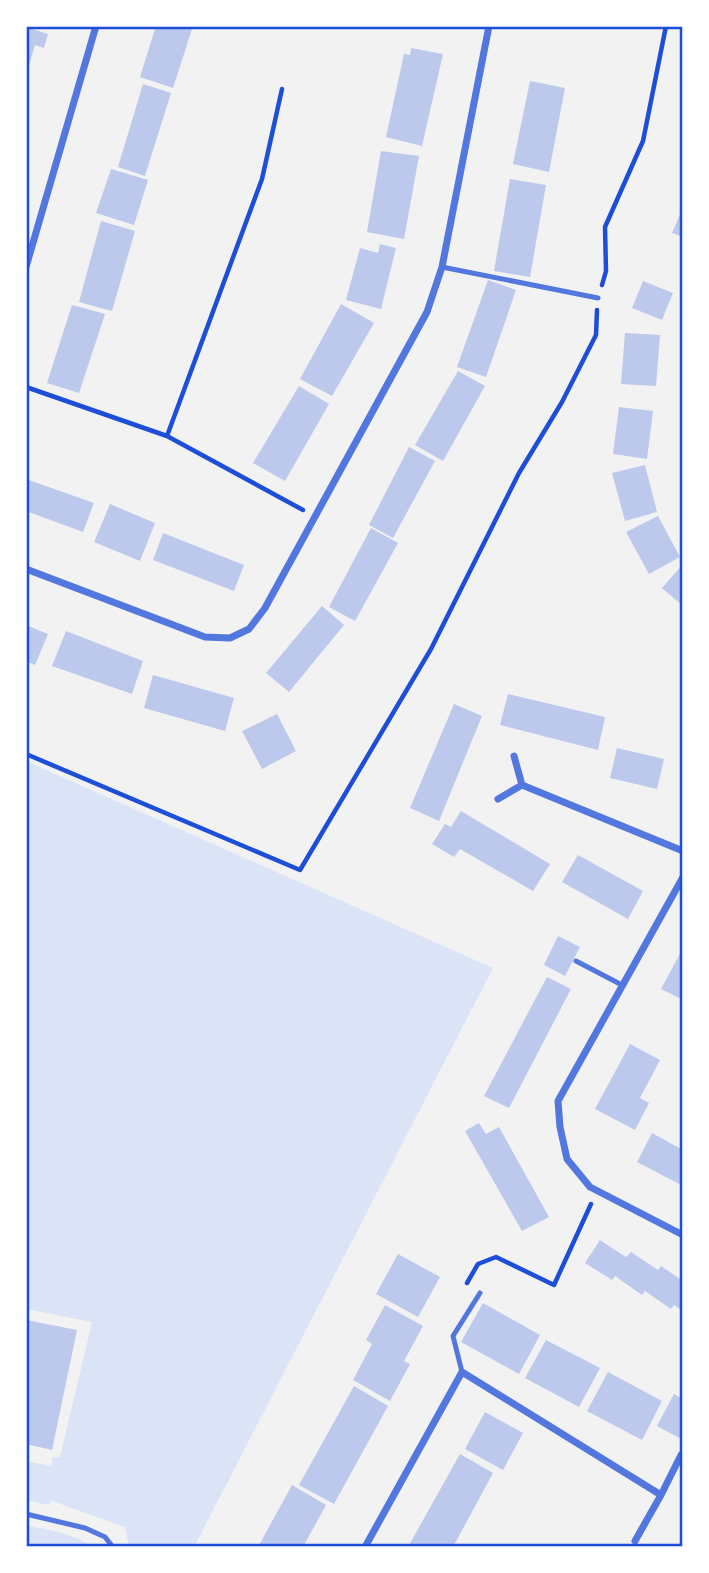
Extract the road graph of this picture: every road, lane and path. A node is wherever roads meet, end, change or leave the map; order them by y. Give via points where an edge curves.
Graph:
1 (96, 26) edge
2 (489, 26) edge
3 (666, 26) edge
4 (282, 89) dead end
5 (26, 267) edge
6 (442, 267) junction
7 (598, 298) junction
8 (26, 387) edge
9 (167, 436) junction
10 (315, 517) junction
11 (26, 569) edge
12 (26, 754) edge
13 (514, 756) dead end
14 (522, 785) junction
15 (498, 799) dead end
16 (683, 851) edge
17 (683, 877) edge
18 (576, 961) dead end
19 (622, 985) junction
20 (597, 1191) junction
21 (683, 1235) edge
22 (480, 1293) dead end
23 (474, 1301) junction
24 (462, 1373) junction
25 (681, 1455) dead end
26 (661, 1494) junction
27 (26, 1514) edge
28 (635, 1541) dead end
29 (113, 1547) edge
30 (365, 1547) edge

1 - 5 street
2 - 6 street
3 - 7 path via 643,141 605,227 606,271
4 - 9 path via 262,179
6 - 7 lane
6 - 10 street via 427,312
7 - 12 path via 596,335 573,380 519,473 430,649 300,870
8 - 9 path
9 - 10 path
10 - 11 street via 265,608 249,629 230,638 205,637
13 - 14 street
14 - 15 street
14 - 16 street
17 - 19 street
18 - 19 lane
19 - 20 street via 558,1101 567,1159
20 - 21 street
20 - 23 path via 554,1285 496,1257 478,1264 461,1294
22 - 23 lane
23 - 24 lane via 453,1336
24 - 26 street
24 - 30 street
25 - 26 street
26 - 28 street
27 - 29 lane via 85,1528 105,1537

